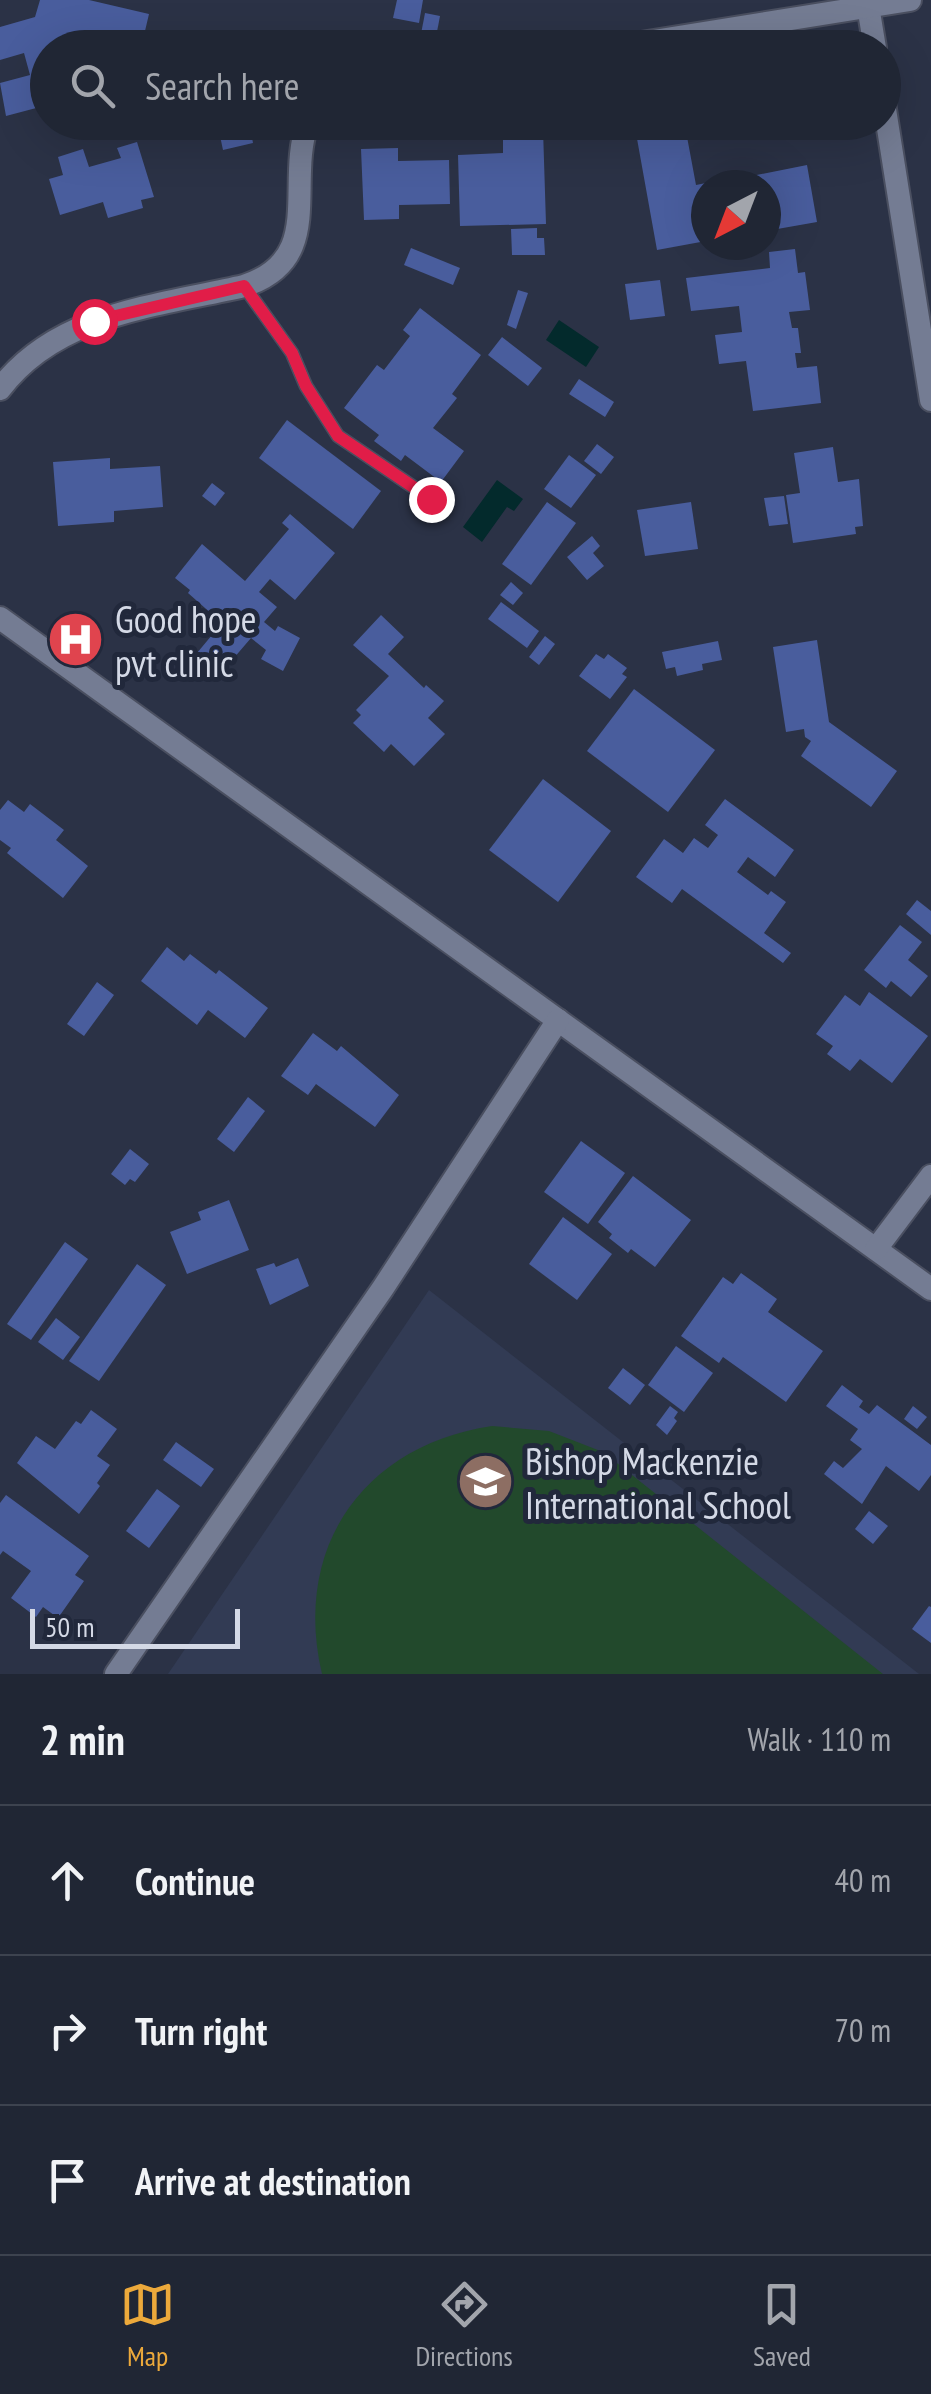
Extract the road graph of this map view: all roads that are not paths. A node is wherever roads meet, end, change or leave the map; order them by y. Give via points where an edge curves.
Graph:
1 (910, 0) edge
2 (868, 4) edge
3 (716, 30) edge
4 (872, 30) edge
5 (301, 140) edge
6 (890, 140) edge
7 (244, 286) junction
8 (0, 390) edge
9 (931, 400) edge
10 (431, 499) dead end
11 (0, 618) edge
12 (558, 1020) junction
13 (931, 1176) edge
14 (876, 1249) junction
15 (931, 1289) edge
16 (116, 1674) edge

1 - 2 street
2 - 3 street
2 - 4 street
5 - 7 street via 292,250 265,280
6 - 9 street
7 - 8 street via 94,321 33,357
7 - 10 lane via 292,353 338,436
11 - 12 street
12 - 14 street
12 - 16 street via 383,1288
13 - 14 street
14 - 15 street

